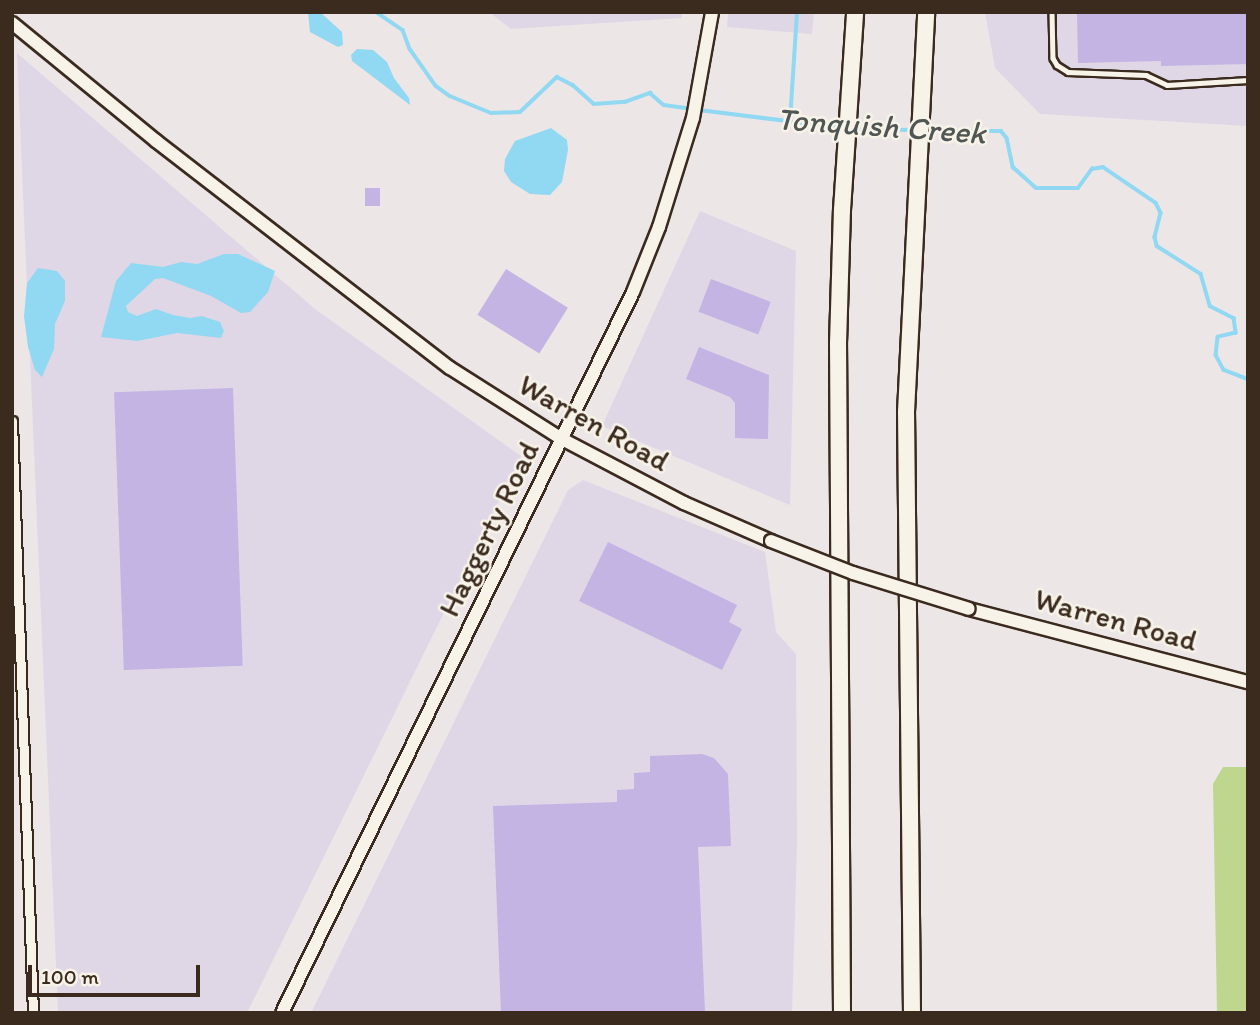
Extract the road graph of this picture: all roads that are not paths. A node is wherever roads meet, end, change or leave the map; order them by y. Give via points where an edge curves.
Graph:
1 (712, 12) edge
2 (855, 12) edge
3 (926, 12) edge
4 (1052, 12) edge
5 (12, 23) edge
6 (1248, 80) edge
7 (12, 421) edge
8 (562, 439) junction
9 (15, 567) edge
10 (15, 600) edge
11 (1248, 682) edge
12 (33, 1013) edge
13 (282, 1013) edge
14 (842, 1013) edge
15 (912, 1013) edge

1 - 8 main road, Haggerty Road via 693,118 642,270
2 - 14 highway via 836,458
3 - 15 highway via 906,412
4 - 6 lane via 1053,58 1068,72 1146,75 1167,85
5 - 8 main road, Warren Road via 435,357
7 - 9 street
8 - 11 main road, Warren Road, bridge via 684,503 853,573 969,609
8 - 13 main road, Haggerty Road
9 - 10 street
10 - 12 street

